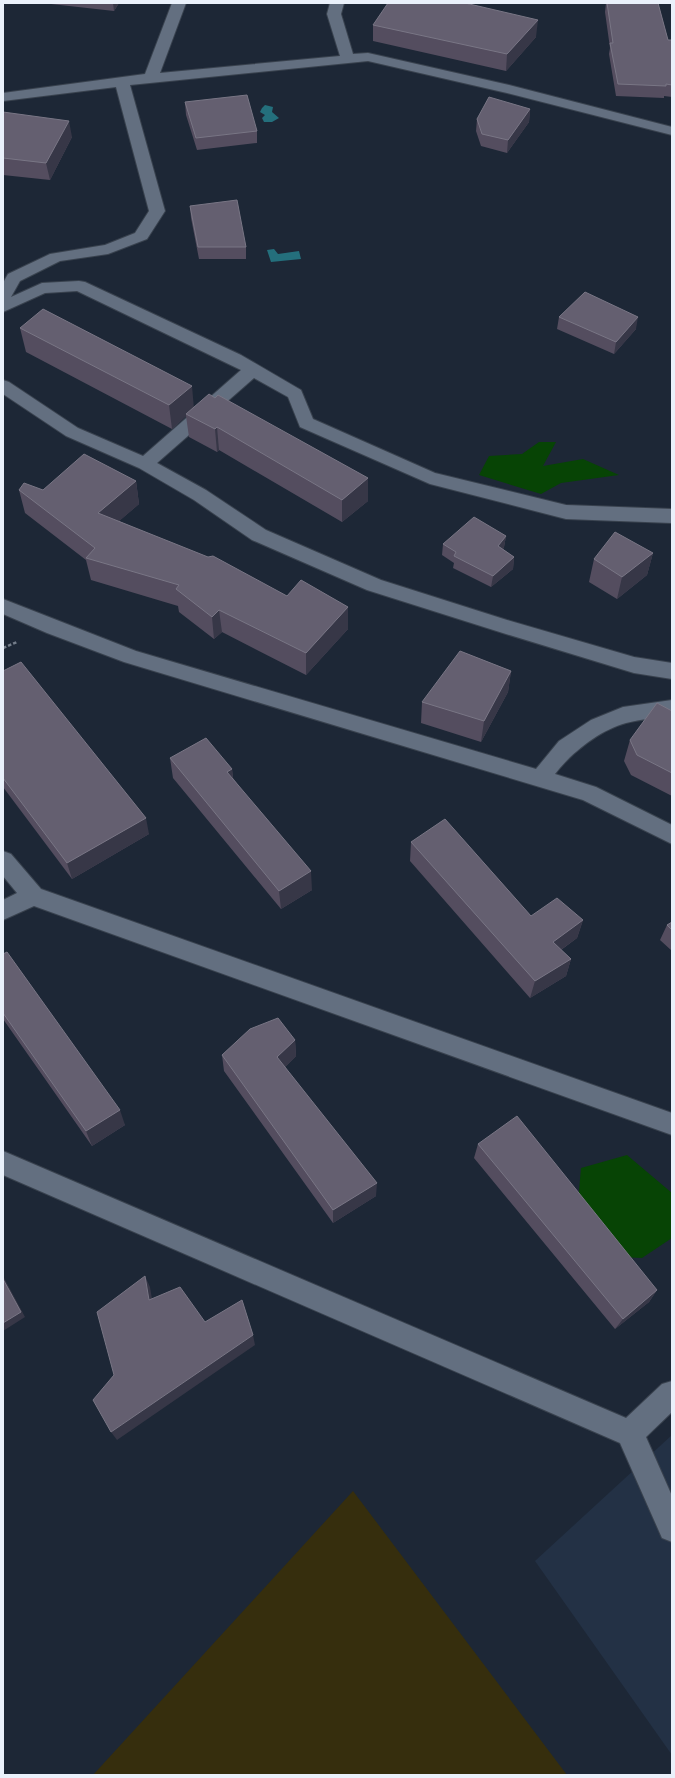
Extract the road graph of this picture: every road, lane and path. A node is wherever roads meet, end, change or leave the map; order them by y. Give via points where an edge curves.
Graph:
1 (179, 3) edge
2 (337, 3) edge
3 (348, 59) junction
4 (151, 78) junction
5 (122, 81) junction
6 (3, 97) edge
7 (672, 131) edge
8 (3, 296) edge
9 (3, 307) edge
10 (252, 370) junction
11 (3, 386) edge
12 (145, 464) junction
13 (672, 516) edge
14 (3, 606) edge
15 (672, 671) edge
16 (672, 708) edge
17 (540, 779) junction
18 (672, 835) edge
19 (3, 860) edge
20 (33, 896) junction
21 (3, 910) edge
22 (672, 1124) edge
23 (3, 1163) edge
24 (672, 1394) edge
25 (630, 1434) junction
26 (672, 1528) edge

1 - 4 street
2 - 3 street via 334,14
3 - 4 street
3 - 7 street via 368,57 509,89
4 - 5 street
5 - 6 street
5 - 8 street via 157,211 141,236 108,249 56,257 14,278
9 - 10 street via 42,288 79,286 235,359
10 - 12 street
10 - 13 street via 294,394 306,423 430,478 566,512
11 - 12 street via 72,432
12 - 15 street via 200,495 259,535 374,585 634,665
14 - 17 street via 131,657
16 - 17 street via 623,715 598,726 566,747
17 - 18 street via 589,793
19 - 20 street
20 - 21 street
20 - 22 street
23 - 25 street
24 - 25 street
25 - 26 street

